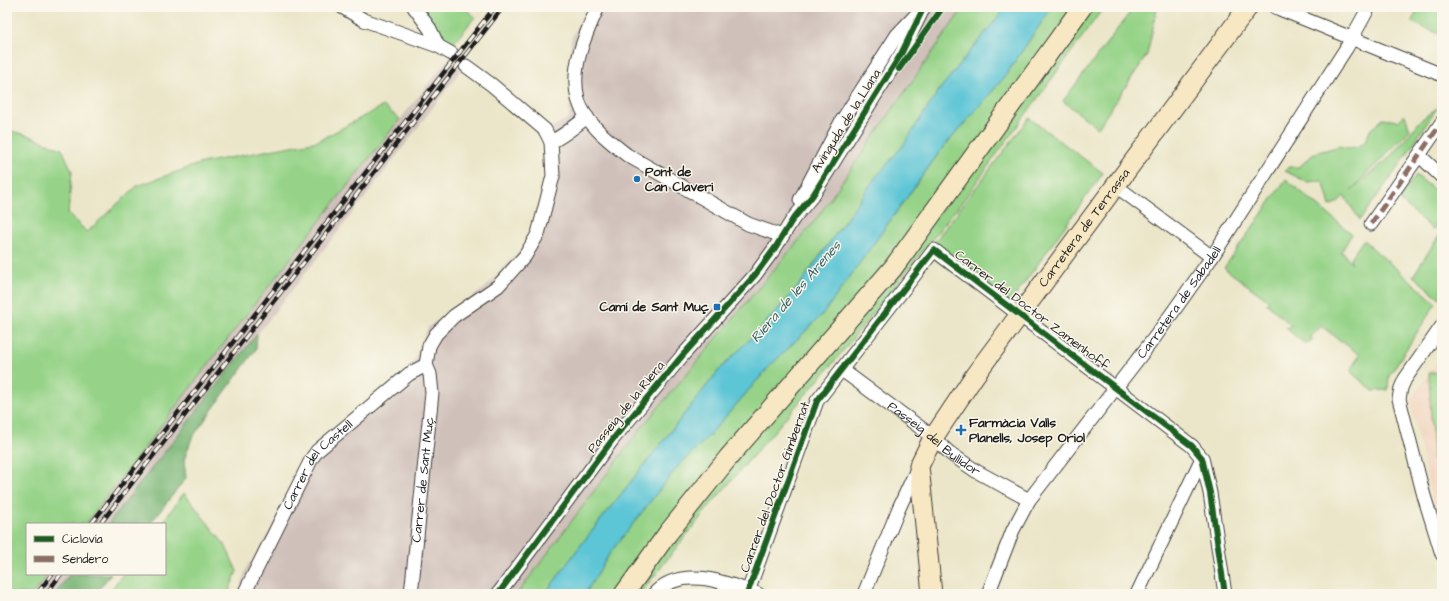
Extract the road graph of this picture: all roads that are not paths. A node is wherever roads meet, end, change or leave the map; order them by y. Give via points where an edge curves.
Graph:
1 (342, 7) edge
2 (414, 7) edge
3 (598, 7) edge
4 (923, 7) edge
5 (1082, 7) edge
6 (1248, 7) edge
7 (1275, 7) edge
8 (1369, 7) edge
9 (1352, 38) junction
10 (438, 46) junction
11 (452, 54) tunnel mouth
12 (466, 66) tunnel mouth
13 (1442, 75) edge
14 (587, 117) junction
15 (1442, 122) edge
16 (551, 142) junction
17 (1420, 156) junction
18 (1442, 177) edge
19 (1116, 186) junction
20 (748, 224) junction
21 (1371, 224) dead end
22 (781, 239) junction
23 (772, 253) junction
24 (1212, 257) junction
25 (1020, 314) junction
26 (1442, 326) edge
27 (426, 365) junction
28 (842, 370) junction
29 (1116, 387) junction
30 (934, 438) junction
31 (1202, 458) junction
32 (919, 466) junction
33 (1195, 483) junction
34 (1210, 493) junction
35 (1029, 500) junction
36 (1442, 554) edge
37 (751, 593) edge
38 (244, 594) edge
39 (410, 594) edge
40 (498, 594) edge
41 (624, 594) edge
42 (654, 594) edge
43 (864, 594) edge
44 (932, 594) edge
45 (988, 594) edge
46 (1136, 594) edge
47 (1224, 594) edge

1 - 10 street via 364,20
2 - 10 street
3 - 14 street via 586,32 577,75 578,100
4 - 22 street, Avinguda de la Llana via 898,60 813,194
5 - 41 main road via 893,268 728,458 668,533
6 - 19 main road, Carretera de Terrassa
7 - 9 street
8 - 9 street, Carretera de Sabadell
9 - 13 street
9 - 24 street, Carretera de Sabadell
10 - 11 street
12 - 16 street via 542,128
14 - 16 street
14 - 20 street via 627,155
15 - 17 street
16 - 27 street via 553,176 538,234 525,256 498,286 454,316 436,334 429,346
17 - 18 street
17 - 21 street
19 - 24 street
19 - 25 main road, Carretera de Terrassa
20 - 22 street
20 - 23 street
22 - 23 street, Passeig de la Riera
23 - 40 street, Passeig de la Riera via 613,439
24 - 29 street, Carretera de Sabadell
25 - 28 street, Carrer del Doctor Zamenhoff via 934,250
25 - 29 street, Carrer del Doctor Zamenhoff
25 - 30 main road, Carretera de Terrassa via 975,374
26 - 36 street via 1405,379 1399,399
27 - 38 street, Carrer del Castell via 409,374 317,451
27 - 39 street, Carrer de Sant Muç via 430,374 432,393
28 - 30 street, Passeig del Bullidor
28 - 37 street, Carrer del Doctor Gimbernat via 817,402
29 - 31 street, Carrer del Doctor Zamenhoff via 1192,446
29 - 35 street, Carretera de Sabadell
30 - 32 main road, Carretera de Terrassa
30 - 35 street, Passeig del Bullidor via 951,454 976,471
31 - 33 street
31 - 34 street
32 - 43 street
32 - 44 main road
33 - 34 street via 1204,484
33 - 46 street via 1176,510
34 - 47 street
35 - 45 street, Carretera de Sabadell via 1013,530
37 - 42 street via 692,577 675,580 659,588

